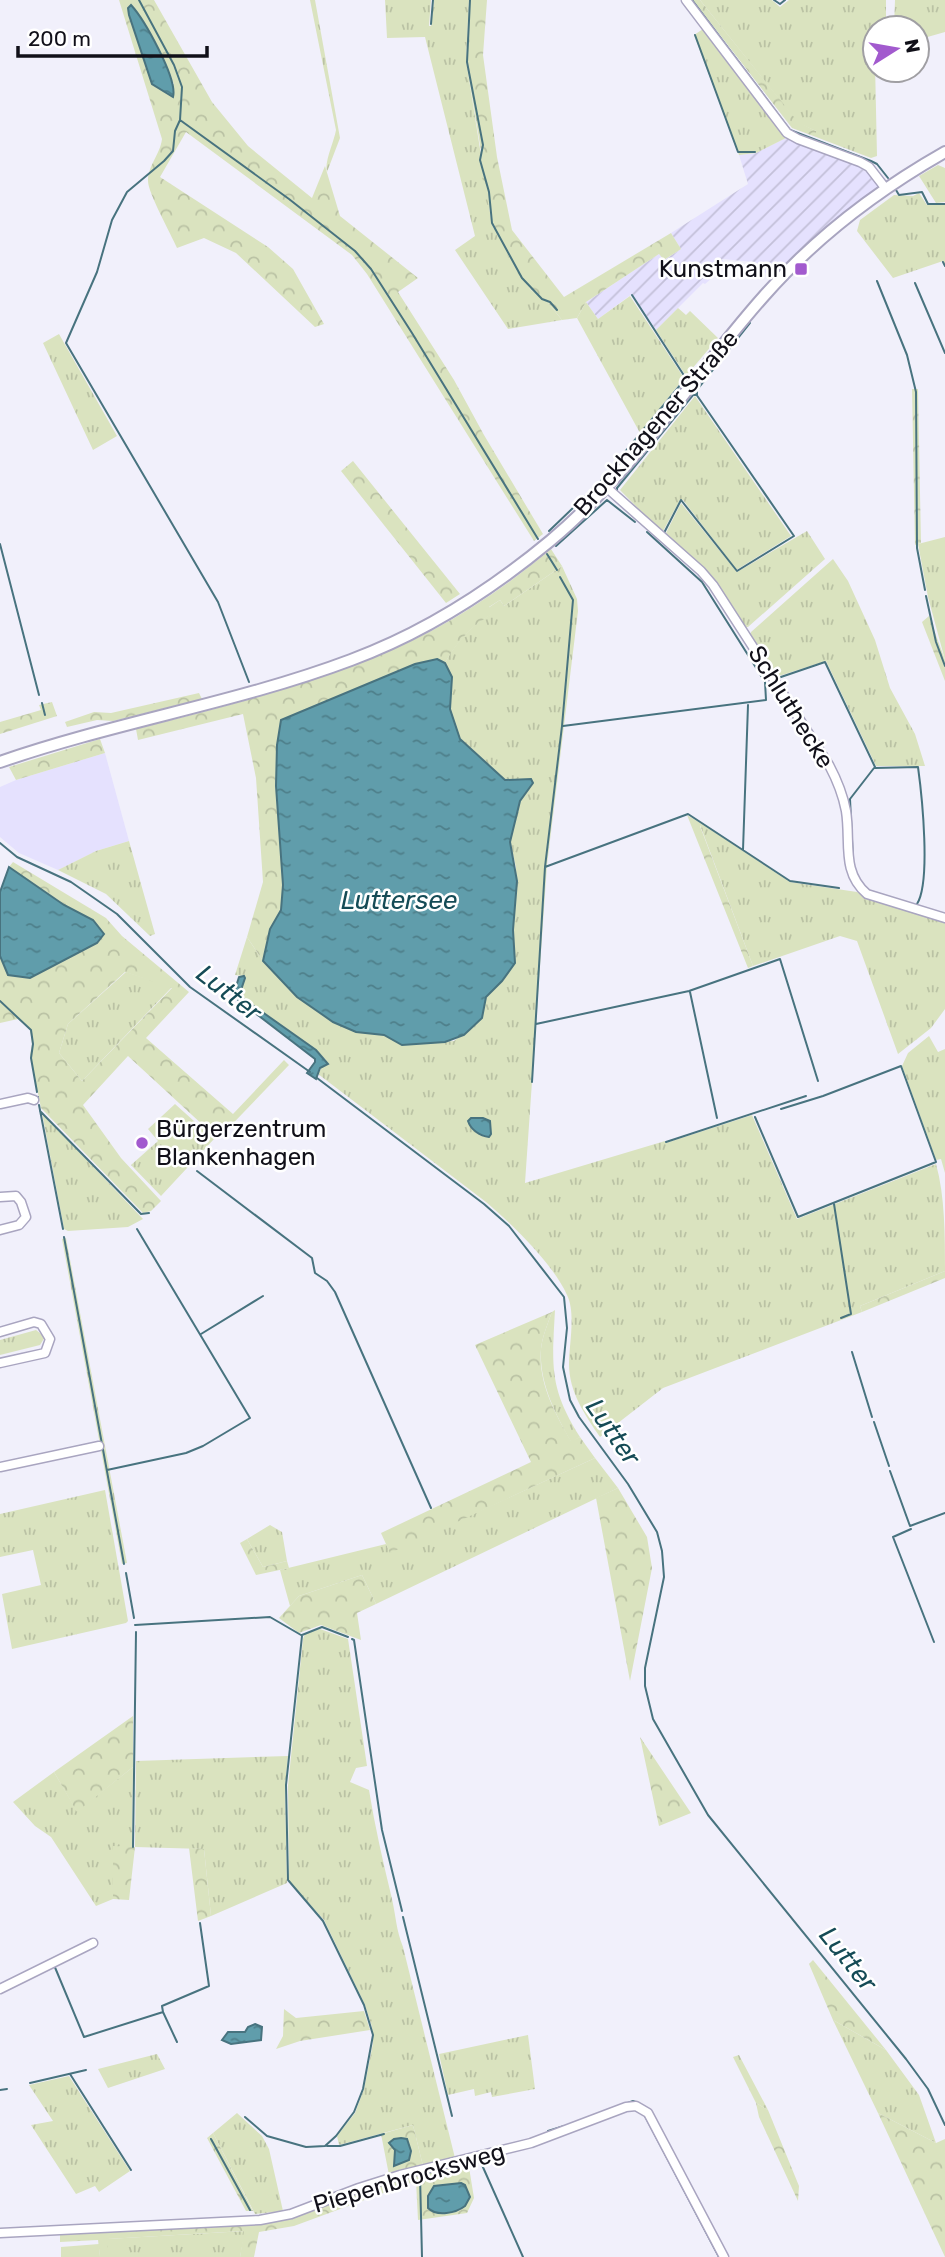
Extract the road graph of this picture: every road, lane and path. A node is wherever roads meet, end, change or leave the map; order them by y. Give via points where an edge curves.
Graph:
1 (686, 0) edge
2 (945, 152) edge
3 (886, 189) junction
4 (606, 487) junction
5 (0, 762) edge
6 (945, 918) edge
7 (34, 1100) dead end
8 (0, 1104) edge
9 (0, 1197) edge
10 (0, 1230) edge
11 (0, 1332) edge
12 (0, 1363) edge
13 (99, 1446) dead end
14 (0, 1467) edge
15 (93, 1943) dead end
16 (0, 1989) edge
17 (0, 2233) edge
18 (724, 2257) edge

1 - 3 street via 787,133 860,162
2 - 3 main road, Brockhagener Straße
3 - 4 main road, Brockhagener Straße via 827,234 764,296
4 - 5 main road, Brockhagener Straße via 566,527 493,585 429,624 354,659
4 - 6 street, Schluthecke via 713,585 829,765 843,796 850,867 857,885 867,894
7 - 8 street
9 - 10 street via 16,1196 26,1217 19,1226
11 - 12 street via 34,1322 41,1324 50,1339 45,1353
13 - 14 street
15 - 16 street
17 - 18 street, Piepenbrocksweg via 260,2220 400,2175 531,2143 636,2106 648,2113

